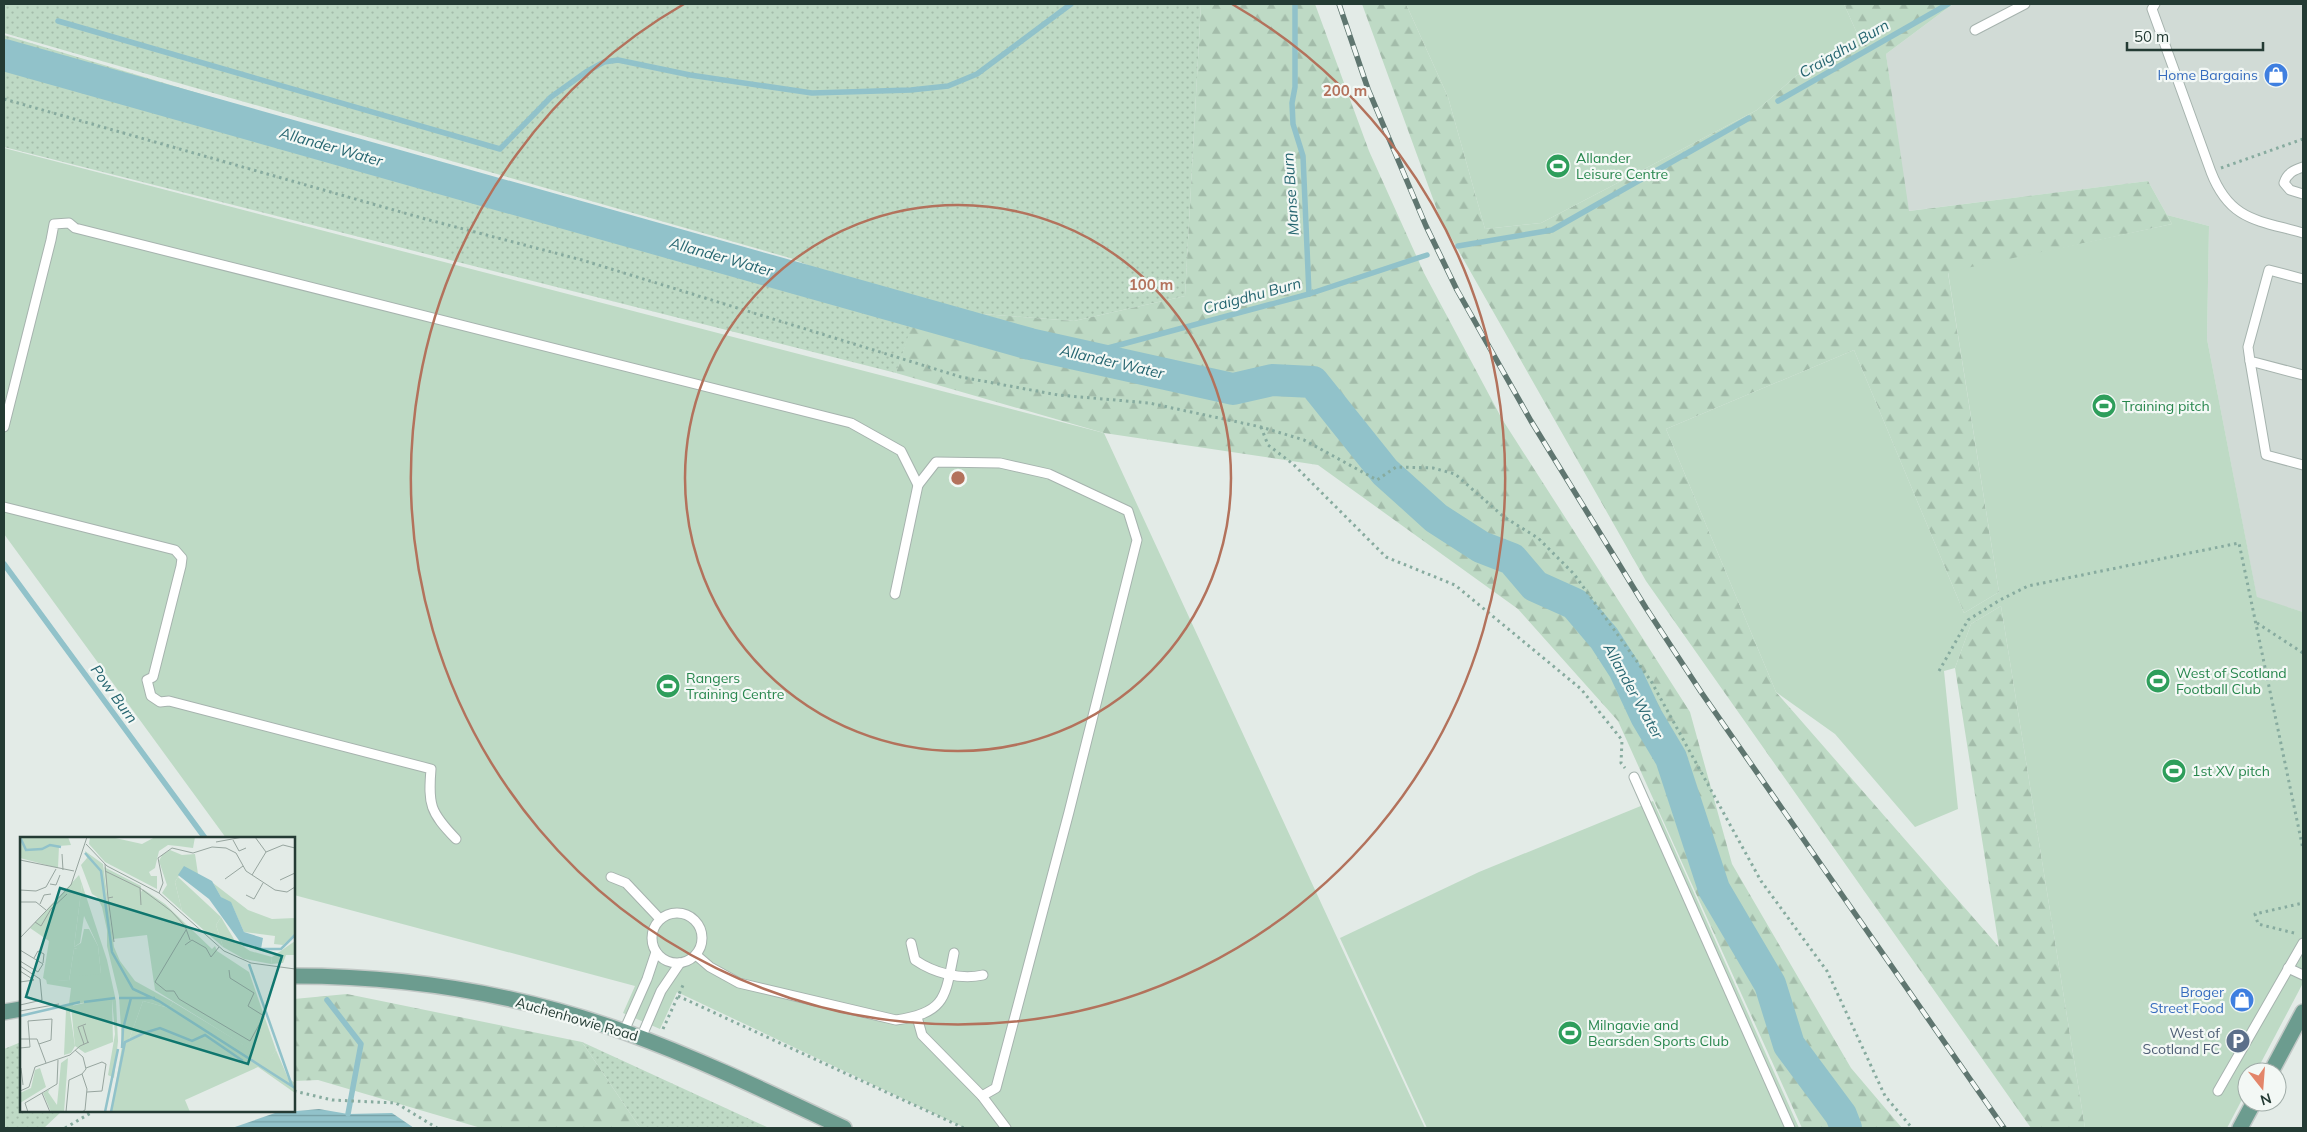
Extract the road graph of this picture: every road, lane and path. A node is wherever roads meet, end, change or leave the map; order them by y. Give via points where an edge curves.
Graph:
1 (2024, 4) edge
2 (2155, 4) edge
3 (1975, 30) dead end
4 (4, 99) edge
5 (2303, 139) edge
6 (2303, 167) edge
7 (2211, 172) junction
8 (2303, 194) edge
9 (2303, 233) edge
10 (2303, 279) edge
11 (2250, 361) junction
12 (2303, 375) edge
13 (4, 427) edge
14 (1261, 427) junction
15 (2303, 465) edge
16 (918, 484) junction
17 (4, 507) edge
18 (895, 594) dead end
19 (2256, 623) junction
20 (2303, 653) edge
21 (1939, 671) dead end
22 (1634, 777) joint
23 (456, 839) dead end
24 (2303, 849) edge
25 (611, 877) dead end
26 (2303, 903) edge
27 (660, 919) junction
28 (2303, 935) edge
29 (911, 942) dead end
30 (2303, 943) edge
31 (656, 952) junction
32 (954, 953) dead end
33 (696, 955) junction
34 (680, 963) junction
35 (2288, 968) junction
36 (950, 974) junction
37 (983, 975) dead end
38 (2303, 975) edge
39 (295, 976) edge
40 (687, 978) dead end
41 (678, 996) junction
42 (20, 1009) edge
43 (4, 1012) edge
44 (2303, 1012) edge
45 (917, 1017) junction
46 (624, 1031) junction
47 (642, 1038) junction
48 (656, 1044) junction
49 (2276, 1062) edge
50 (295, 1091) edge
51 (2218, 1091) dead end
52 (982, 1096) junction
53 (92, 1112) edge
54 (2249, 1112) edge
55 (65, 1128) edge
56 (437, 1128) edge
57 (844, 1128) edge
58 (964, 1128) edge
59 (1006, 1128) edge
60 (1790, 1128) edge
61 (1912, 1128) edge
62 (2240, 1128) edge

1 - 3 lane
2 - 7 lane via 2152,8
4 - 14 path via 582,260 962,377 1058,395 1149,403
5 - 7 path
6 - 8 lane via 2293,171 2284,182 2290,190
7 - 9 lane via 2232,208 2249,217
10 - 11 lane via 2269,270 2248,347
11 - 12 lane
11 - 15 lane via 2266,455
13 - 16 lane via 51,233 54,224 69,223 75,228 851,423 901,451
14 - 22 path via 1268,445 1293,464 1386,557 1456,585 1581,688 1622,740 1621,763
14 - 61 path via 1304,440 1376,480 1396,467 1433,468 1455,474 1504,517 1538,538 1574,574 1651,681 1761,881 1827,971 1885,1096
16 - 18 lane
16 - 52 lane via 936,462 1000,462 1050,474 1128,511 1137,540 996,1088
17 - 23 lane via 175,550 182,558 181,566 153,677 147,680 151,696 160,702 169,701 430,769 429,797 438,821
19 - 20 path
19 - 21 path via 2239,543 2028,586 1968,620
19 - 24 path
22 - 60 lane
25 - 27 lane via 626,883
26 - 28 path via 2256,914 2258,924
27 - 31 lane via 652,938
27 - 33 lane via 678,912 695,920 703,937
29 - 36 lane via 915,960 926,968
30 - 35 lane
31 - 34 lane via 666,961
31 - 46 lane
32 - 36 lane
33 - 34 lane
33 - 45 lane via 739,983 896,1020
34 - 47 lane via 661,991
35 - 38 lane
35 - 51 lane
36 - 37 lane via 968,978
36 - 45 lane via 945,995 935,1007
39 - 46 main road, Auchenhowie Road via 412,982 485,994 563,1012
40 - 41 path
41 - 48 path
41 - 58 path
42 - 43 main road
44 - 49 main road
45 - 52 lane via 922,1035
46 - 47 main road, Auchenhowie Road
47 - 48 main road, Auchenhowie Road
48 - 57 main road, Auchenhowie Road via 712,1066
50 - 56 path via 332,1100 396,1103
52 - 59 lane
53 - 55 path
54 - 62 main road

